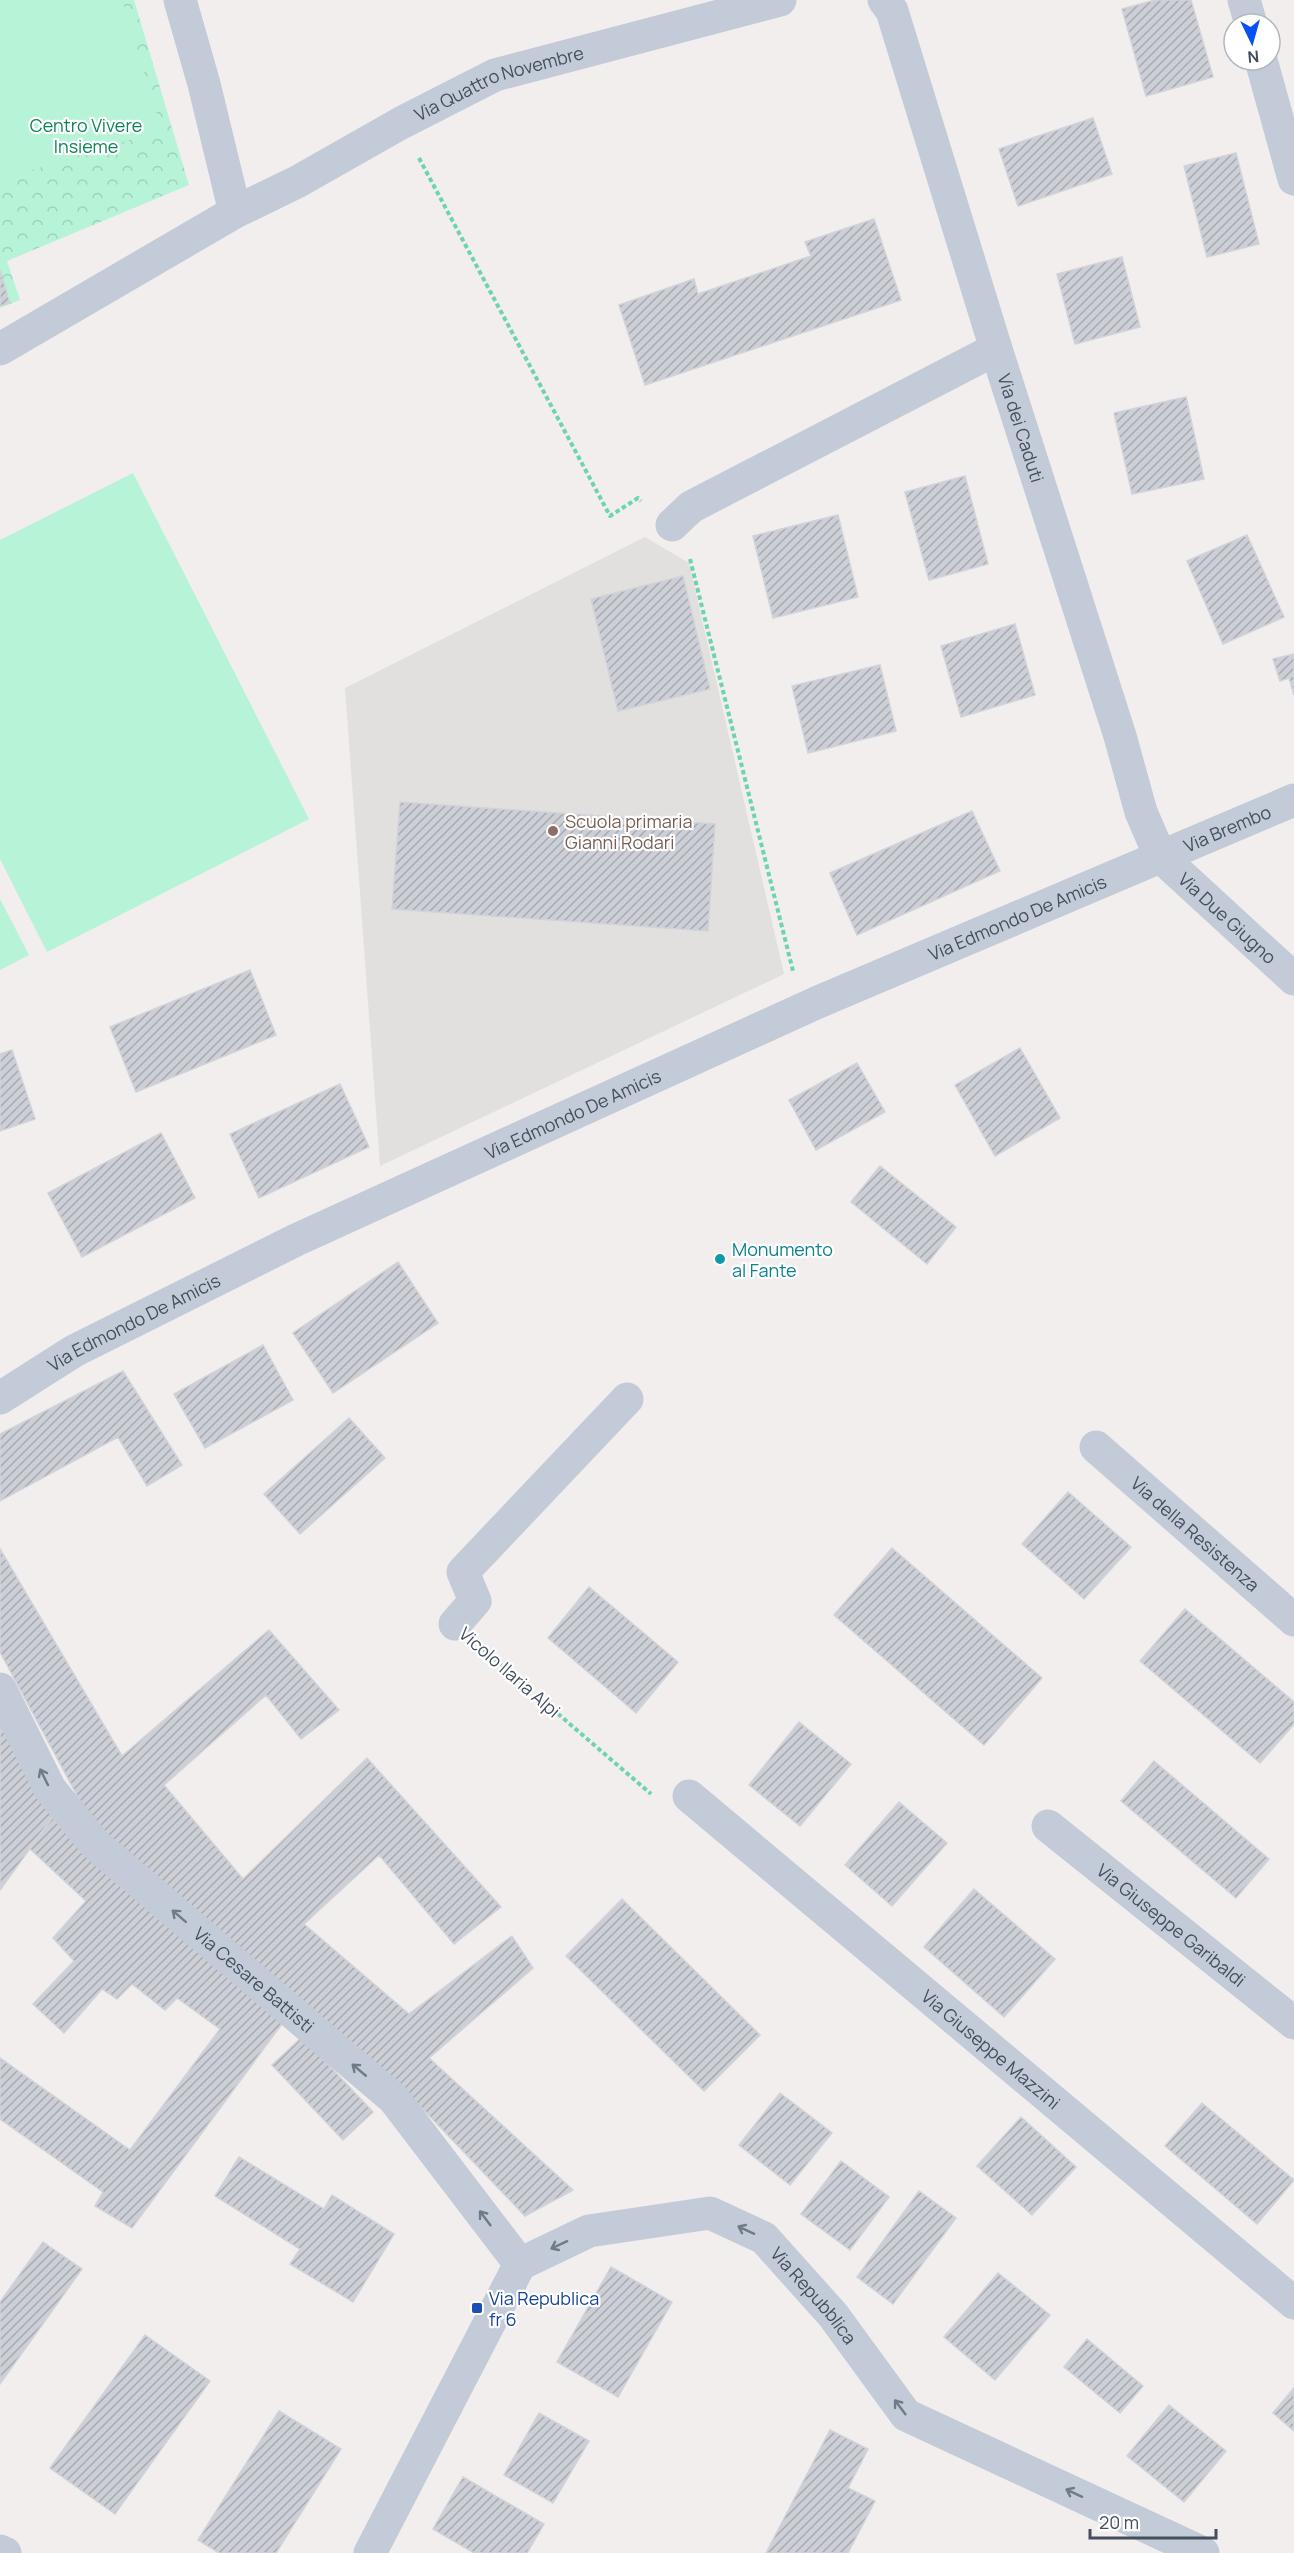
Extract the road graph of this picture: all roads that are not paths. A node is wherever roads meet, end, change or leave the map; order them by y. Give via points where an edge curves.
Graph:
1 (180, 0) edge
2 (780, 0) edge
3 (895, 4) edge
4 (1264, 72) edge
5 (1294, 178) edge
6 (235, 212) junction
7 (0, 349) edge
8 (996, 349) junction
9 (672, 525) road end
10 (1294, 800) edge
11 (1160, 856) junction
12 (1294, 979) edge
13 (0, 1398) edge
14 (627, 1399) dead end
15 (1096, 1448) dead end
16 (1294, 1620) edge
17 (454, 1624) road end
18 (0, 1689) edge
19 (688, 1796) road end
20 (1048, 1826) dead end
21 (1294, 2023) edge
22 (520, 2264) junction
23 (1294, 2303) edge
24 (0, 2551) edge
25 (6, 2553) edge
26 (370, 2553) edge
27 (1203, 2553) edge

1 - 6 street
2 - 6 street, Via Quattro Novembre via 495,75
3 - 8 street, Via dei Caduti
4 - 5 street
6 - 7 street, Via Quattro Novembre
8 - 9 street via 691,507
8 - 11 street, Via dei Caduti via 1141,812
10 - 11 street, Via Brembo
11 - 12 street, Via Due Giugno
11 - 13 street, Via Edmondo De Amicis via 803,1009 296,1240 74,1351
14 - 17 street, Vicolo Ilaria Alpi via 463,1572 475,1601
15 - 16 street, Via della Resistenza
22 -> 18 street, Via Cesare Battisti via 394,2098 95,1844 50,1789
19 - 23 street, Via Giuseppe Mazzini
20 - 21 street, Via Giuseppe Garibaldi
22 - 26 street
27 -> 22 street, Via Repubblica via 906,2415 833,2315 764,2238 710,2213 589,2231
24 - 25 street

